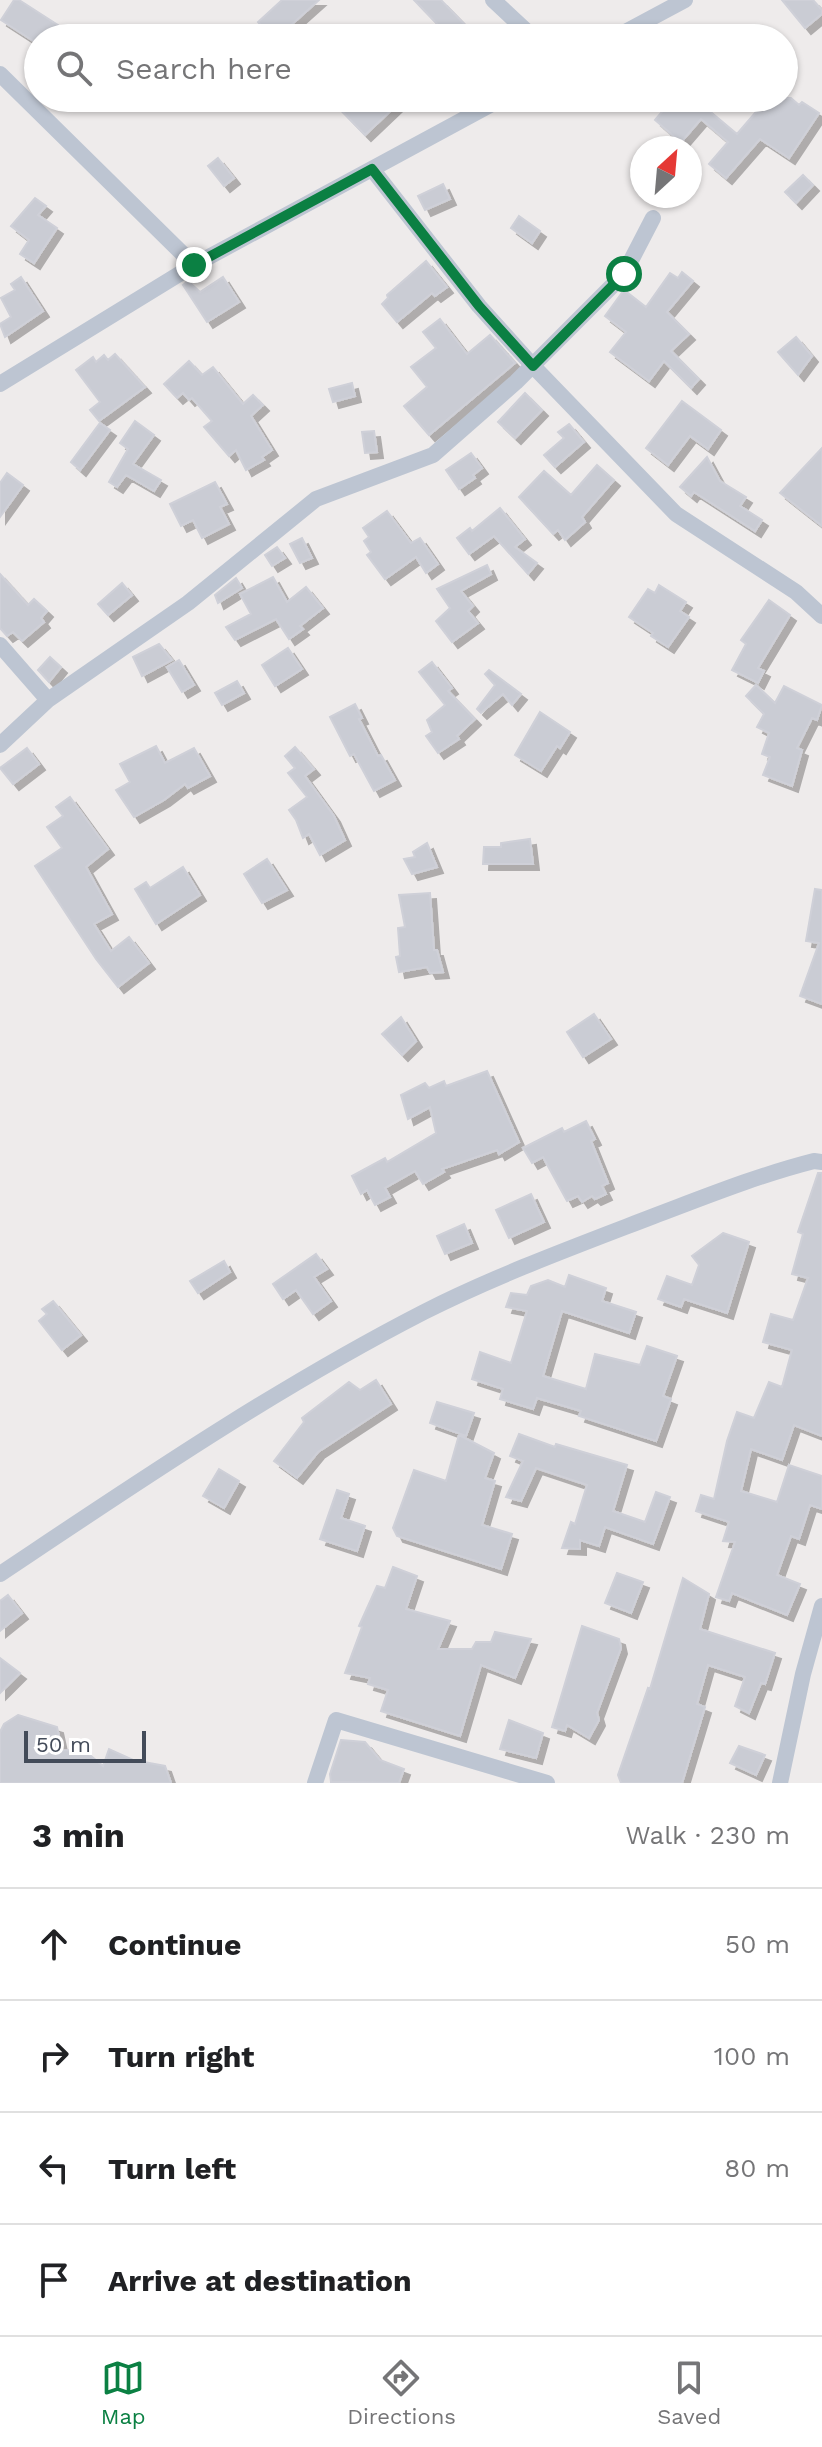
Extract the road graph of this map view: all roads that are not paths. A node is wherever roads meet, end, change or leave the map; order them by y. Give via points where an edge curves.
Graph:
1 (493, 0) edge
2 (685, 0) edge
3 (519, 24) edge
4 (640, 24) edge
5 (0, 74) edge
6 (24, 98) edge
7 (39, 112) edge
8 (477, 112) edge
9 (372, 169) junction
10 (653, 218) dead end
11 (194, 265) junction
12 (533, 366) junction
13 (0, 384) edge
14 (822, 616) edge
15 (0, 645) edge
16 (48, 700) junction
17 (0, 745) edge
18 (822, 1162) edge
19 (0, 1574) edge
20 (822, 1606) edge
21 (315, 1783) edge
22 (547, 1783) edge
23 (780, 1783) edge

1 - 3 street
2 - 4 street
5 - 6 street
7 - 11 street
8 - 9 street
9 - 11 street
9 - 12 street
10 - 12 street via 624,274
11 - 13 street
12 - 14 street via 676,514 796,592
12 - 16 street via 433,455 316,499 188,603
15 - 16 street
16 - 17 street
18 - 19 street via 751,1180 566,1249 424,1312 168,1462
20 - 23 street
21 - 22 street via 336,1720

